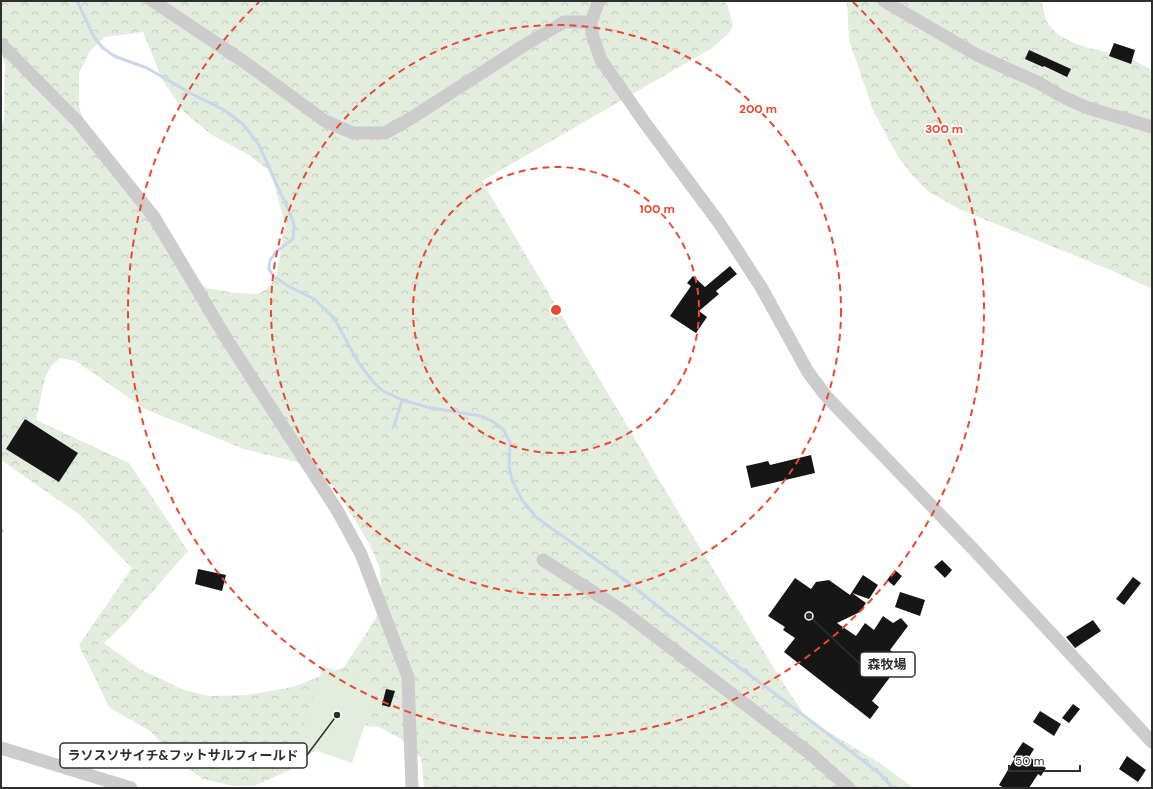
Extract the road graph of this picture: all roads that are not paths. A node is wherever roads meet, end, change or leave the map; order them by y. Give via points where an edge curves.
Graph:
1 (153, 1) edge
2 (600, 1) edge
3 (884, 1) edge
4 (591, 22) junction
5 (1, 44) edge
6 (1152, 128) edge
7 (543, 560) dead end
8 (1152, 742) edge
9 (1, 748) edge
10 (131, 788) edge
11 (412, 788) edge
12 (849, 788) edge

1 - 4 street via 243,61 325,121 354,133 385,133 564,22
2 - 4 street
3 - 6 street via 977,55 1039,83 1063,97 1088,108
4 - 8 street via 592,34 601,60 720,224 761,287 808,372 826,396 975,551
5 - 11 street via 73,117 154,217 226,338 337,510 361,554 408,677
7 - 12 street via 620,609 812,755
9 - 10 street

